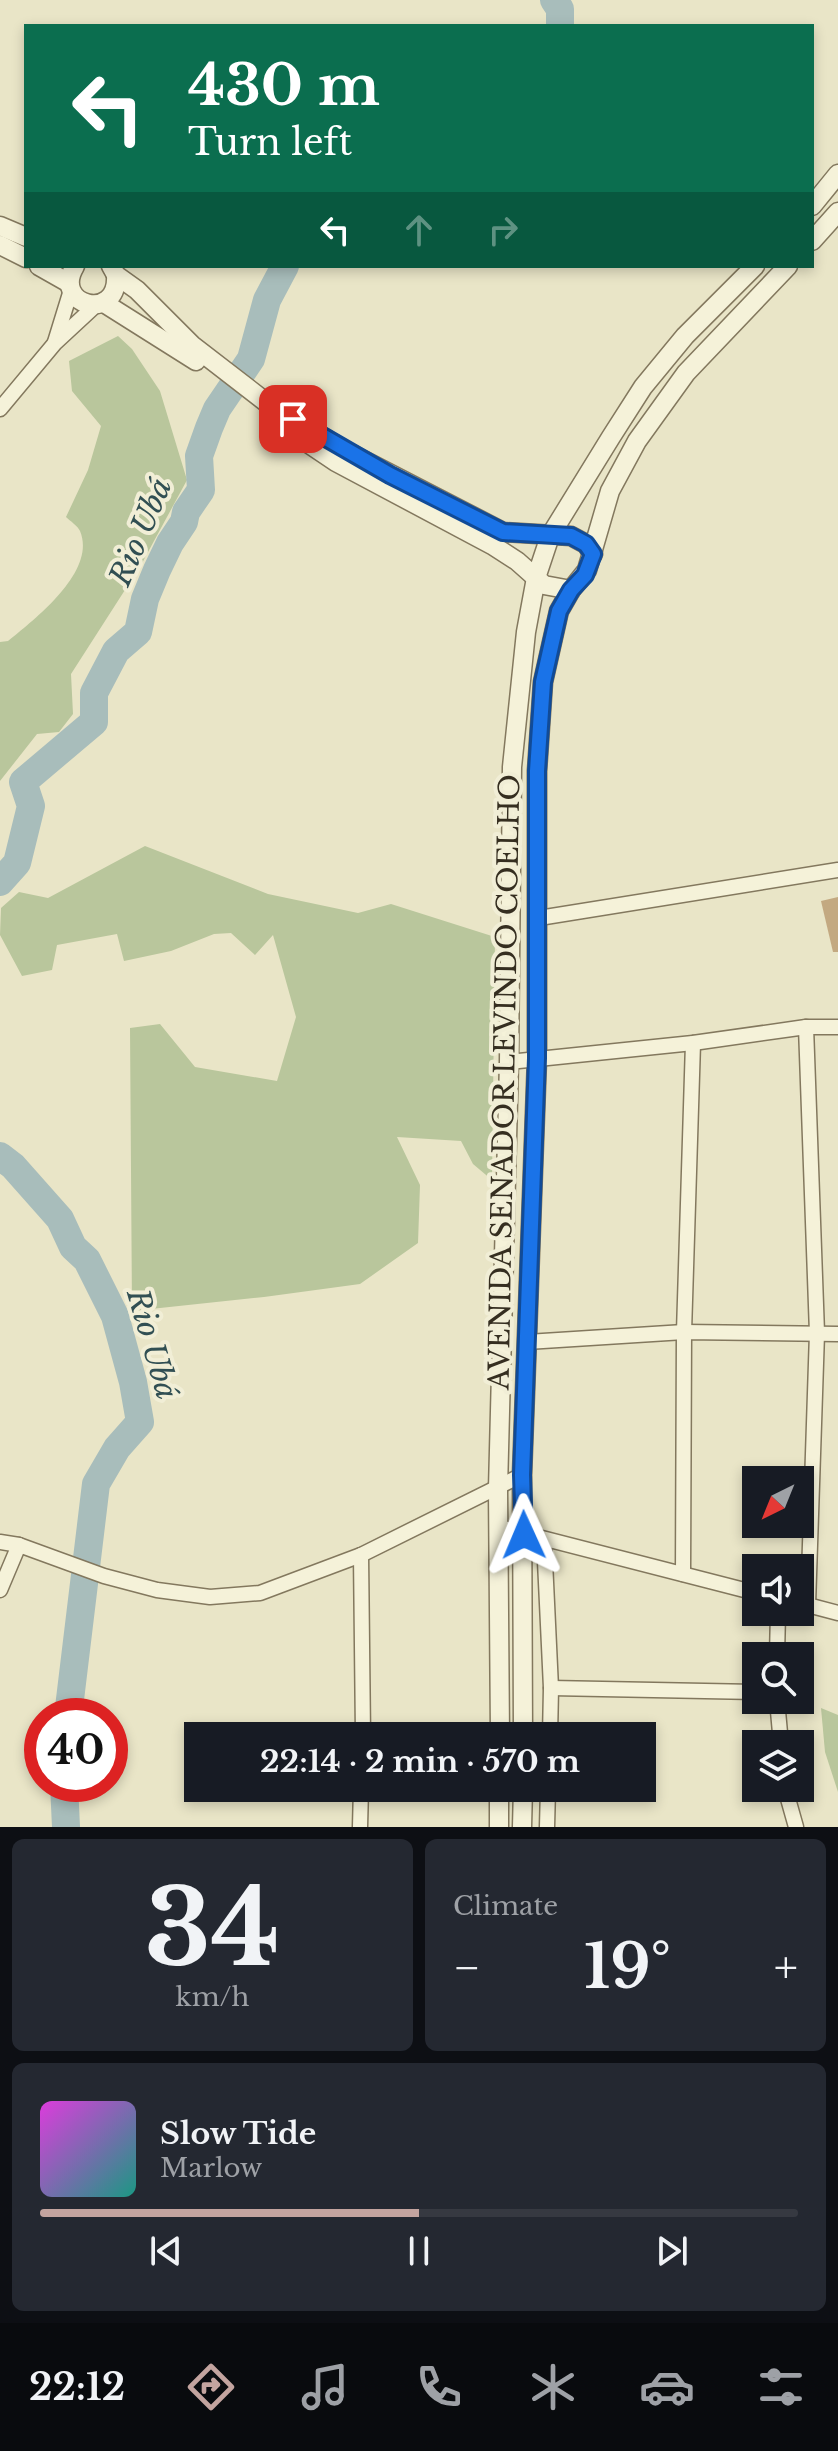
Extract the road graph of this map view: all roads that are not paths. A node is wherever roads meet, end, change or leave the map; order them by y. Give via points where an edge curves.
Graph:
1 (838, 174) edge
2 (814, 204) edge
3 (838, 212) edge
4 (0, 226) edge
5 (24, 236) edge
6 (814, 239) edge
7 (0, 245) edge
8 (24, 257) edge
9 (44, 268) edge
10 (753, 268) edge
11 (786, 268) edge
12 (114, 270) edge
13 (72, 280) edge
14 (100, 304) junction
15 (55, 343) junction
16 (209, 364) junction
17 (264, 407) junction
18 (0, 409) edge
19 (550, 536) junction
20 (593, 554) junction
21 (536, 578) junction
22 (571, 590) junction
23 (838, 870) edge
24 (539, 918) junction
25 (806, 1027) junction
26 (838, 1027) edge
27 (693, 1043) junction
28 (537, 1058) junction
29 (509, 1062) junction
30 (684, 1332) junction
31 (817, 1333) junction
32 (838, 1334) edge
33 (527, 1342) junction
34 (522, 1475) junction
35 (498, 1489) junction
36 (499, 1527) junction
37 (524, 1535) junction
38 (544, 1540) junction
39 (0, 1542) edge
40 (19, 1545) junction
41 (806, 1554) edge
42 (361, 1555) junction
43 (683, 1574) junction
44 (742, 1589) edge
45 (0, 1590) edge
46 (814, 1607) edge
47 (838, 1613) edge
48 (551, 1688) junction
49 (742, 1692) edge
50 (363, 1722) edge
51 (500, 1722) edge
52 (523, 1722) edge
53 (550, 1722) edge
54 (361, 1802) edge
55 (499, 1802) edge
56 (523, 1802) edge
57 (548, 1802) edge
58 (789, 1802) edge
59 (360, 1827) edge
60 (499, 1827) edge
61 (522, 1827) edge
62 (547, 1827) edge
63 (796, 1827) edge

1 - 2 street
3 - 6 street
4 - 5 street
7 - 8 street
9 - 13 street
10 - 19 street via 643,387
11 - 20 street, AVENIDA SENADOR LEVINDO COELHO via 686,373 637,441 607,499
12 - 14 street via 117,286
12 - 16 street
13 - 14 street via 81,301
13 - 15 street
14 - 15 street
14 - 16 street
15 - 18 street
16 - 17 street
17 - 19 street via 503,532
17 - 21 street via 336,462 505,553
19 - 20 street via 578,539
19 - 21 street
20 - 22 street, AVENIDA SENADOR LEVINDO COELHO via 585,575
21 - 22 street via 549,588
21 - 29 street via 518,687 512,767
22 - 24 street, AVENIDA SENADOR LEVINDO COELHO via 559,611 543,682 537,771
23 - 24 street
24 - 28 street, AVENIDA SENADOR LEVINDO COELHO
25 - 26 street
25 - 27 street
25 - 31 street
27 - 28 street
27 - 30 street
28 - 29 street
28 - 33 street, AVENIDA SENADOR LEVINDO COELHO
29 - 35 street
30 - 31 street
30 - 33 street
30 - 43 street
31 - 32 street
31 - 41 street
33 - 34 street, AVENIDA SENADOR LEVINDO COELHO
34 - 35 street
34 - 37 street, AVENIDA SENADOR LEVINDO COELHO
35 - 36 street
35 - 42 street
36 - 37 street
36 - 51 street
37 - 38 street
37 - 52 street, AVENIDA SENADOR LEVINDO COELHO
38 - 43 street
38 - 48 street
39 - 40 street
40 - 42 street via 104,1576 210,1597 260,1593
40 - 45 street
42 - 50 street
43 - 44 street
46 - 47 street
48 - 49 street
48 - 53 street
54 - 59 street
55 - 60 street
56 - 61 street
57 - 62 street
58 - 63 street

